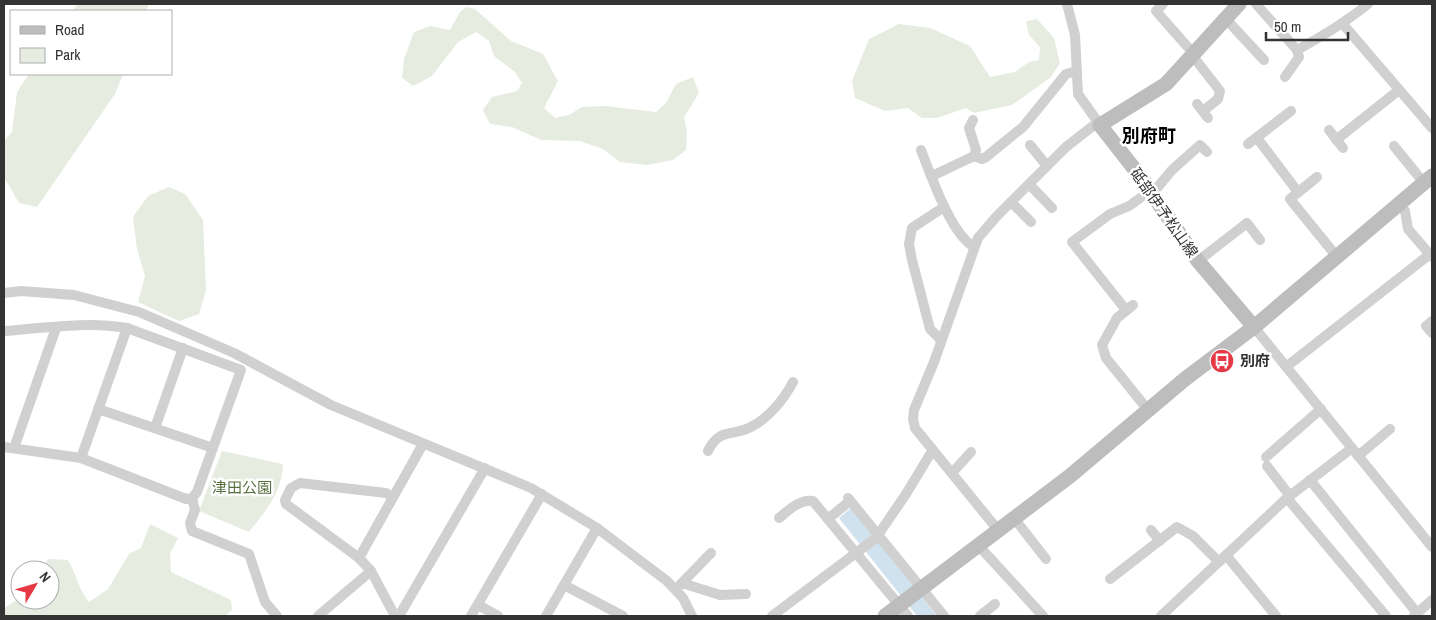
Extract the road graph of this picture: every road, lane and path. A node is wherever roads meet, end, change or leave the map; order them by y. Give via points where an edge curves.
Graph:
1 (1067, 4) edge
2 (1256, 4) edge
3 (1368, 4) edge
4 (1160, 5) edge
5 (1232, 9) edge
6 (1342, 23) junction
7 (1296, 50) junction
8 (1192, 54) junction
9 (1264, 60) dead end
10 (1077, 71) junction
11 (1285, 77) dead end
12 (1399, 90) junction
13 (1203, 111) dead end
14 (1291, 111) dead end
15 (973, 120) dead end
16 (1099, 123) junction
17 (1432, 128) edge
18 (1329, 130) dead end
19 (1336, 140) junction
20 (1030, 145) dead end
21 (1394, 146) dead end
22 (1343, 148) dead end
23 (921, 150) dead end
24 (1206, 152) dead end
25 (974, 156) junction
26 (1048, 166) junction
27 (932, 176) junction
28 (1317, 177) dead end
29 (1428, 180) edge
30 (1029, 184) junction
31 (1151, 192) junction
32 (1298, 192) junction
33 (1011, 202) junction
34 (1400, 205) junction
35 (944, 207) junction
36 (1052, 208) dead end
37 (1031, 222) dead end
38 (1260, 240) dead end
39 (974, 247) junction
40 (1431, 255) edge
41 (1337, 257) junction
42 (1198, 261) junction
43 (4, 293) edge
44 (1432, 321) edge
45 (1254, 327) junction
46 (56, 328) junction
47 (127, 328) junction
48 (4, 331) edge
49 (1432, 333) edge
50 (941, 340) junction
51 (183, 348) junction
52 (250, 362) junction
53 (1286, 367) junction
54 (241, 370) junction
55 (793, 382) dead end
56 (98, 409) junction
57 (1148, 410) junction
58 (1321, 410) junction
59 (155, 428) junction
60 (1390, 429) dead end
61 (423, 444) junction
62 (9, 448) edge
63 (213, 448) junction
64 (708, 451) dead end
65 (932, 451) junction
66 (970, 452) dead end
67 (1355, 452) junction
68 (81, 458) junction
69 (485, 468) junction
70 (952, 472) junction
71 (1310, 480) junction
72 (542, 494) junction
73 (393, 496) junction
74 (1289, 497) junction
75 (192, 498) junction
76 (830, 517) junction
77 (779, 518) dead end
78 (1014, 518) junction
79 (596, 528) junction
80 (998, 530) junction
81 (1151, 530) dead end
82 (877, 536) junction
83 (1160, 541) junction
84 (978, 545) junction
85 (1432, 547) edge
86 (859, 552) junction
87 (711, 553) dead end
88 (359, 558) junction
89 (1223, 558) junction
90 (1046, 559) dead end
91 (371, 571) junction
92 (564, 585) junction
93 (1122, 585) dead end
94 (679, 586) junction
95 (919, 589) junction
96 (746, 594) dead end
97 (1432, 600) edge
98 (995, 604) dead end
99 (478, 605) junction
100 (903, 608) edge
101 (1416, 615) edge
102 (277, 616) edge
103 (318, 616) edge
104 (397, 616) edge
105 (471, 616) edge
106 (498, 616) edge
107 (546, 616) edge
108 (623, 616) edge
109 (692, 616) edge
110 (772, 616) edge
111 (885, 616) edge
112 (944, 616) edge
113 (980, 616) edge
114 (1043, 616) edge
115 (1161, 616) edge
116 (1276, 616) edge
117 (1386, 616) edge

1 - 10 street
2 - 7 street
3 - 6 street
4 - 8 street via 1156,11
5 - 8 main road
5 - 9 street
6 - 7 street
6 - 12 street
7 - 11 street via 1299,57
8 - 13 street via 1220,91 1218,99
8 - 16 main road via 1166,84
10 - 16 street via 1078,94
10 - 25 street via 1066,74 1023,127 986,157
12 - 17 street
12 - 19 street via 1362,126
14 - 32 street via 1253,141
15 - 25 street via 969,128 976,150
16 - 26 street
16 - 31 main road, 砥部伊予松山線
18 - 19 street
19 - 22 street
20 - 26 street
21 - 29 street
23 - 27 street
24 - 31 street via 1200,145
25 - 27 street
26 - 30 street
27 - 35 street
28 - 32 street
29 - 34 main road
30 - 33 street
30 - 36 street
31 - 42 main road, 砥部伊予松山線
31 - 57 street via 1110,214 1072,242 1129,307 1110,330 1102,345 1103,352
32 - 41 street via 1290,199
33 - 37 street
33 - 39 street via 987,227
34 - 40 street via 1406,215 1408,229
34 - 41 main road
35 - 39 street via 965,242
35 - 50 street via 912,228 910,244 930,329
38 - 42 street via 1247,223
39 - 50 street
40 - 53 street
41 - 45 main road
42 - 45 main road, 砥部伊予松山線
43 - 52 street via 74,295 115,305 139,312
44 - 49 street via 1426,326
45 - 53 street
45 - 57 main road
46 - 47 street via 112,325
46 - 48 street
46 - 62 street
47 - 51 street
47 - 56 street
50 - 65 street via 913,419 915,428
51 - 54 street
51 - 59 street
52 - 54 street
52 - 61 street via 331,405
53 - 58 street
54 - 63 street
55 - 64 street via 782,400 765,416 750,427 717,438
56 - 59 street
56 - 68 street
57 - 78 main road
58 - 67 street
58 - 74 street via 1266,462
59 - 63 street
60 - 67 street
61 - 69 street
61 - 73 street
62 - 68 street
63 - 75 street
65 - 70 street
65 - 82 street
66 - 70 street
67 - 71 street
67 - 85 street
68 - 75 street via 186,499
69 - 72 street
69 - 104 street
70 - 80 street
71 - 74 street
71 - 101 street
72 - 79 street
72 - 99 street
73 - 88 street
73 - 88 street via 300,483 291,488 286,504
74 - 89 street
74 - 117 street
75 - 102 street via 195,510 190,523 192,531 249,554 265,602
76 - 77 street via 808,500
76 - 82 street via 848,501
76 - 86 street
78 - 80 main road
78 - 90 street
79 - 92 street
79 - 94 street via 667,581
80 - 84 main road
81 - 83 street
82 - 86 street
82 - 95 street
83 - 89 street via 1177,527
83 - 93 street via 1112,577
84 - 95 main road
84 - 114 street
86 - 100 street
86 - 110 street
87 - 94 street
88 - 91 street
89 - 115 street
89 - 116 street
91 - 103 street
91 - 104 street
92 - 107 street
92 - 108 street
94 - 96 street via 720,595
94 - 109 street
95 - 100 main road
95 - 112 street
97 - 101 street
98 - 113 street
99 - 105 street
99 - 106 street
100 - 111 main road

